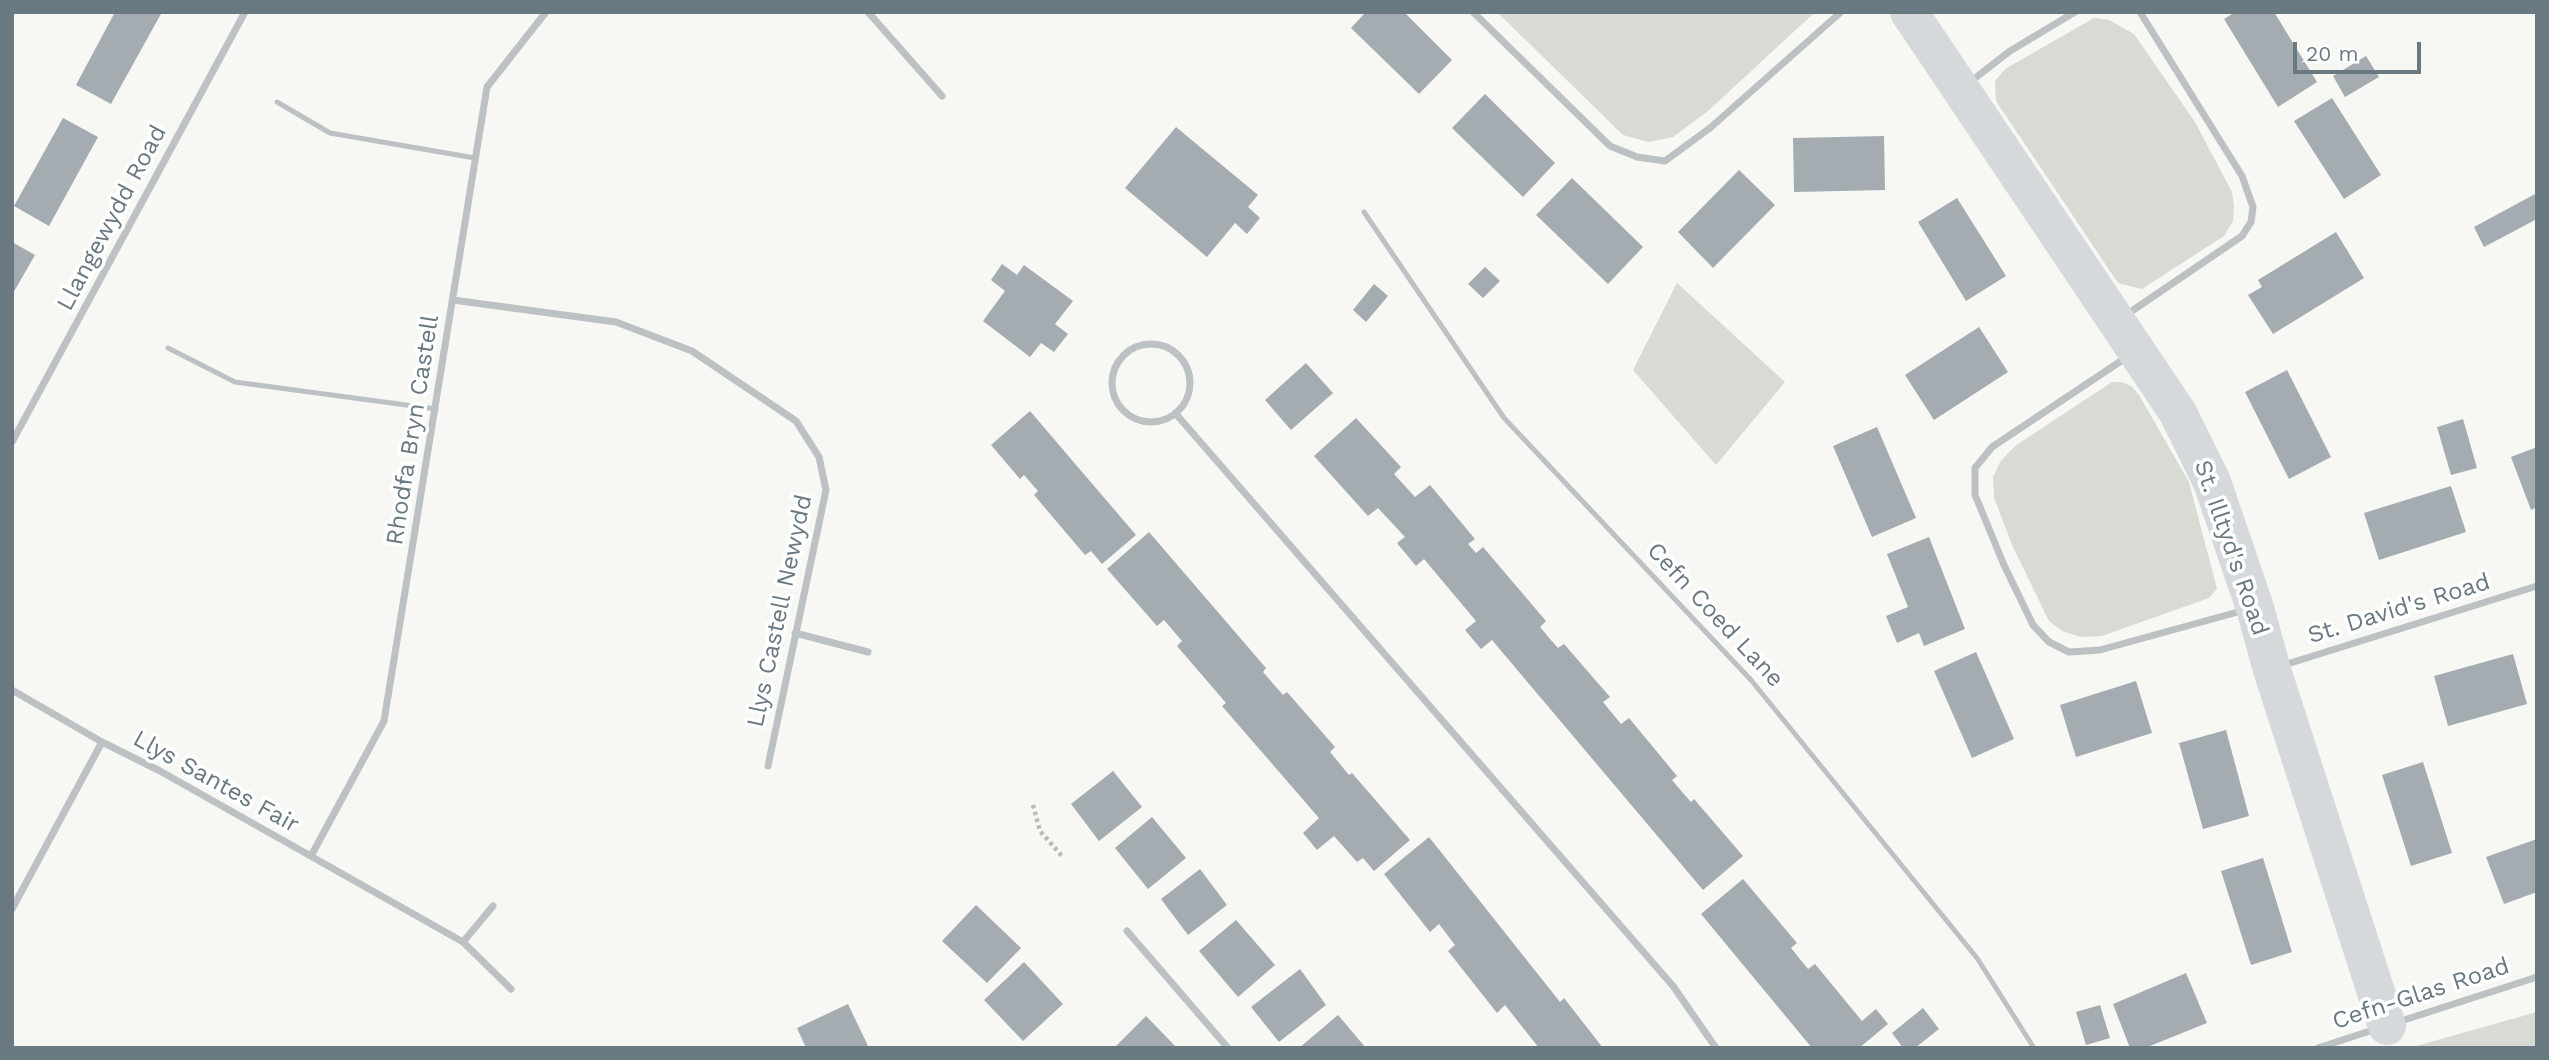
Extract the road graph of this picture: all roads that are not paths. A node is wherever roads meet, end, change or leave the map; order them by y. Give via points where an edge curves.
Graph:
1 (245, 12) edge
2 (546, 12) edge
3 (869, 12) edge
4 (1473, 12) edge
5 (1841, 12) edge
6 (1909, 12) edge
7 (2075, 12) edge
8 (2140, 12) edge
9 (1962, 89) junction
10 (942, 96) dead end
11 (277, 102) dead end
12 (475, 158) junction
13 (1364, 212) dead end
14 (453, 300) junction
15 (2126, 336) junction
16 (168, 348) dead end
17 (436, 409) junction
18 (1175, 414) junction
19 (12, 442) edge
20 (2537, 586) edge
21 (2255, 608) junction
22 (796, 633) junction
23 (867, 652) dead end
24 (2272, 670) junction
25 (12, 690) edge
26 (102, 742) junction
27 (768, 766) dead end
28 (311, 856) junction
29 (493, 906) dead end
30 (12, 909) edge
31 (1127, 931) dead end
32 (463, 942) junction
33 (2537, 977) edge
34 (511, 989) dead end
35 (2387, 1026) junction
36 (1228, 1048) edge
37 (1716, 1048) edge
38 (2034, 1048) edge
39 (2318, 1048) edge

1 - 19 street, Llangewydd Road
2 - 12 street, Rhodfa Bryn Castell via 486,87
3 - 10 street
4 - 5 street via 1610,146 1637,157 1665,161 1710,128
6 - 9 street, St. Illtyd's Road
7 - 9 street via 2010,51
8 - 15 street via 2242,176 2253,207 2242,236
9 - 15 street, St. Illtyd's Road
11 - 12 lane via 330,133
12 - 14 street, Rhodfa Bryn Castell
13 - 38 lane, Cefn Coed Lane via 1504,418 1751,680 1977,958
14 - 17 street, Rhodfa Bryn Castell
14 - 22 street, Llys Castell Newydd via 616,323 692,351 796,421 819,457 826,490
15 - 21 street, St. Illtyd's Road via 2178,413 2212,482
15 - 21 street via 1992,447 1975,468 1975,495 2004,565 2033,625 2049,642 2069,652 2100,650
16 - 17 lane via 235,382
17 - 28 street, Rhodfa Bryn Castell via 384,722
18 - 18 street via 1184,404 1190,378 1178,355 1154,344 1129,352 1114,371 1112,384 1120,407 1129,416 1153,422
18 - 37 street via 1673,986
20 - 24 street, St. David's Road
21 - 24 street, St. Illtyd's Road
22 - 23 street
22 - 27 street, Llys Castell Newydd
24 - 35 street, St. Illtyd's Road
25 - 26 street, Llys Santes Fair
26 - 28 street, Llys Santes Fair
26 - 30 street, Llys Santes Fair
28 - 32 street, Llys Santes Fair
29 - 32 street
31 - 36 street
32 - 34 street, Llys Santes Fair
33 - 35 street, Cefn-Glas Road
35 - 39 street, Cefn-Glas Road

